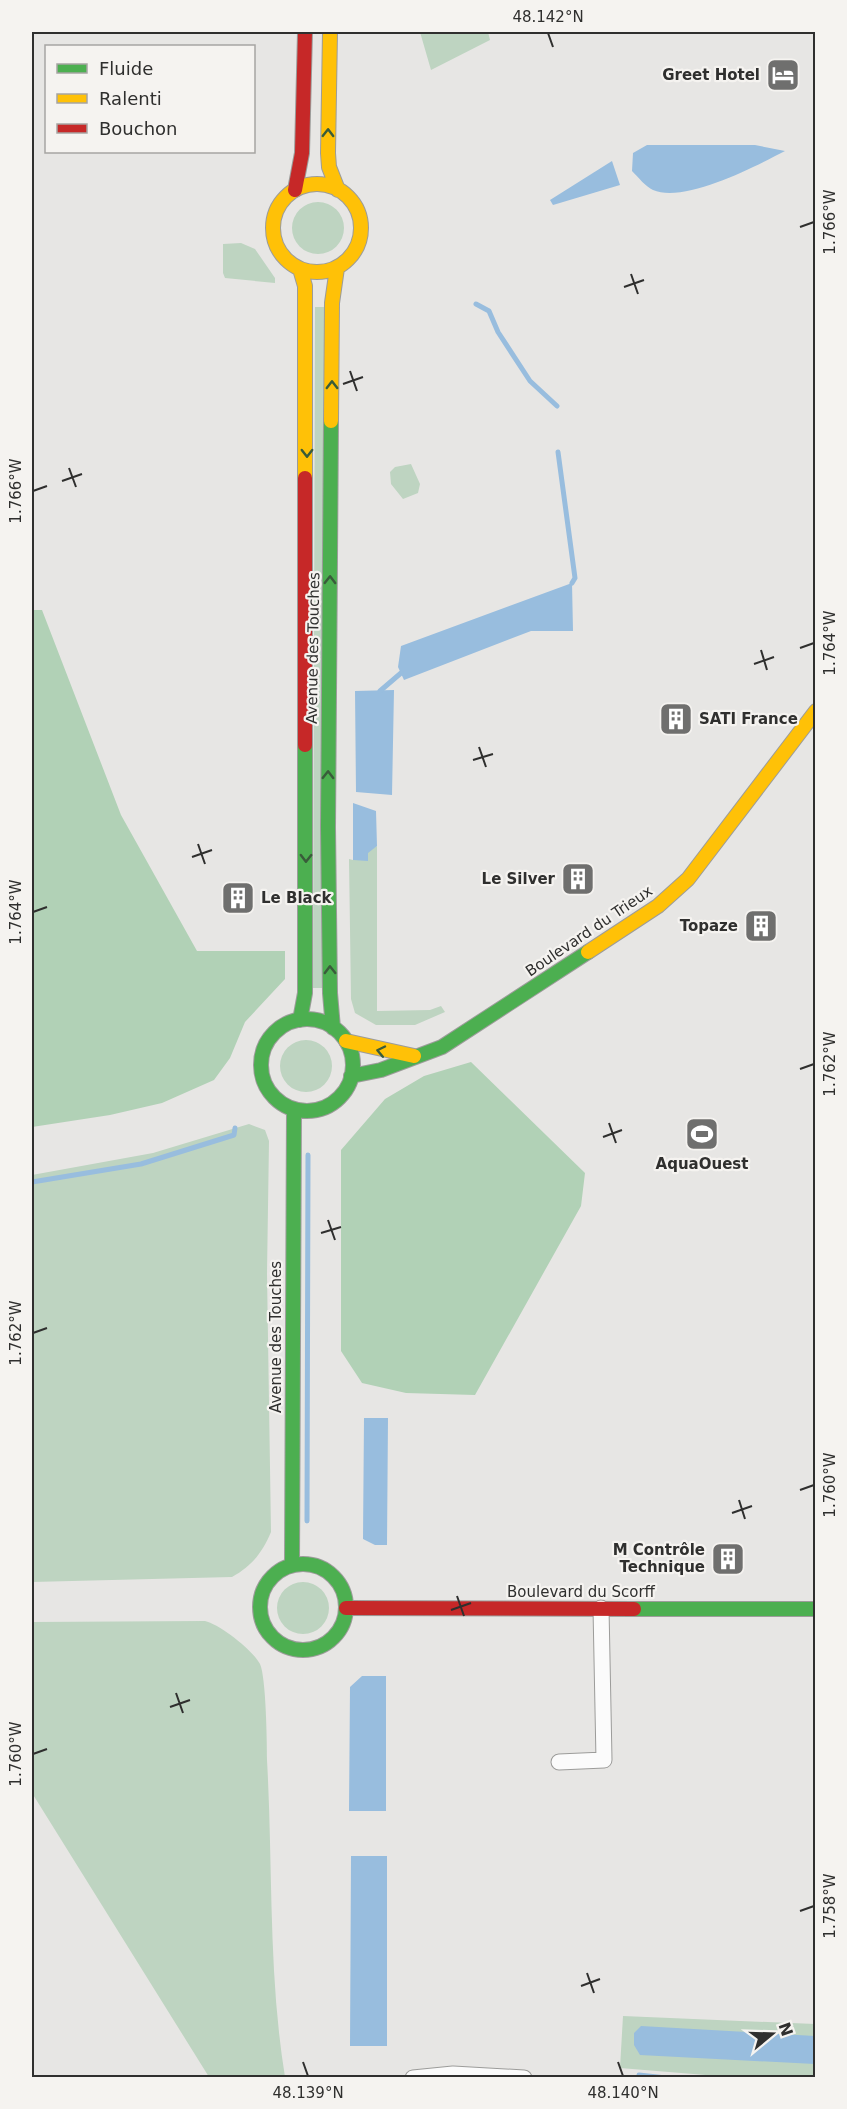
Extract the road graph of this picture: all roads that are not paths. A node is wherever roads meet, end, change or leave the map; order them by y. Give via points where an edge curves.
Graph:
1 (305, 32) edge
2 (330, 32) edge
3 (295, 190) junction
4 (338, 190) junction
5 (337, 268) junction
6 (300, 269) junction
7 (816, 711) edge
8 (300, 1020) junction
9 (333, 1028) junction
10 (346, 1041) junction
11 (417, 1057) junction
12 (351, 1076) junction
13 (294, 1109) junction
14 (292, 1565) junction
15 (346, 1608) junction
16 (601, 1608) junction
17 (816, 1610) edge
18 (560, 1762) dead end
19 (413, 2078) edge
20 (524, 2078) edge

1 - 3 street via 302,153
4 -> 2 street via 328,153
3 - 4 street via 321,184
3 - 6 street via 276,212 273,234 282,255
4 - 5 street via 357,210 361,231 355,251
5 - 6 street via 319,273
9 -> 5 street, Avenue des Touches via 328,827 332,303
6 -> 8 street, Avenue des Touches via 305,286 307,436 305,993
7 - 11 street, Boulevard du Trieux via 688,879 658,906 442,1047
8 - 9 street via 317,1021
8 - 13 street via 276,1031 265,1045 261,1062 263,1079 272,1095
9 - 10 street
11 -> 10 street
10 - 12 street via 352,1058
11 - 12 street, Boulevard du Trieux
12 - 13 street via 343,1092 330,1104 313,1110
13 - 14 street, Avenue des Touches
14 - 15 street via 312,1564 331,1574 344,1595
14 - 15 street via 279,1570 262,1592 264,1626 277,1641 294,1649 317,1647 330,1641 339,1630
15 - 16 street, Boulevard du Scorff
16 - 17 street, Boulevard du Scorff
16 - 18 street via 604,1760
19 - 20 street via 453,2074

